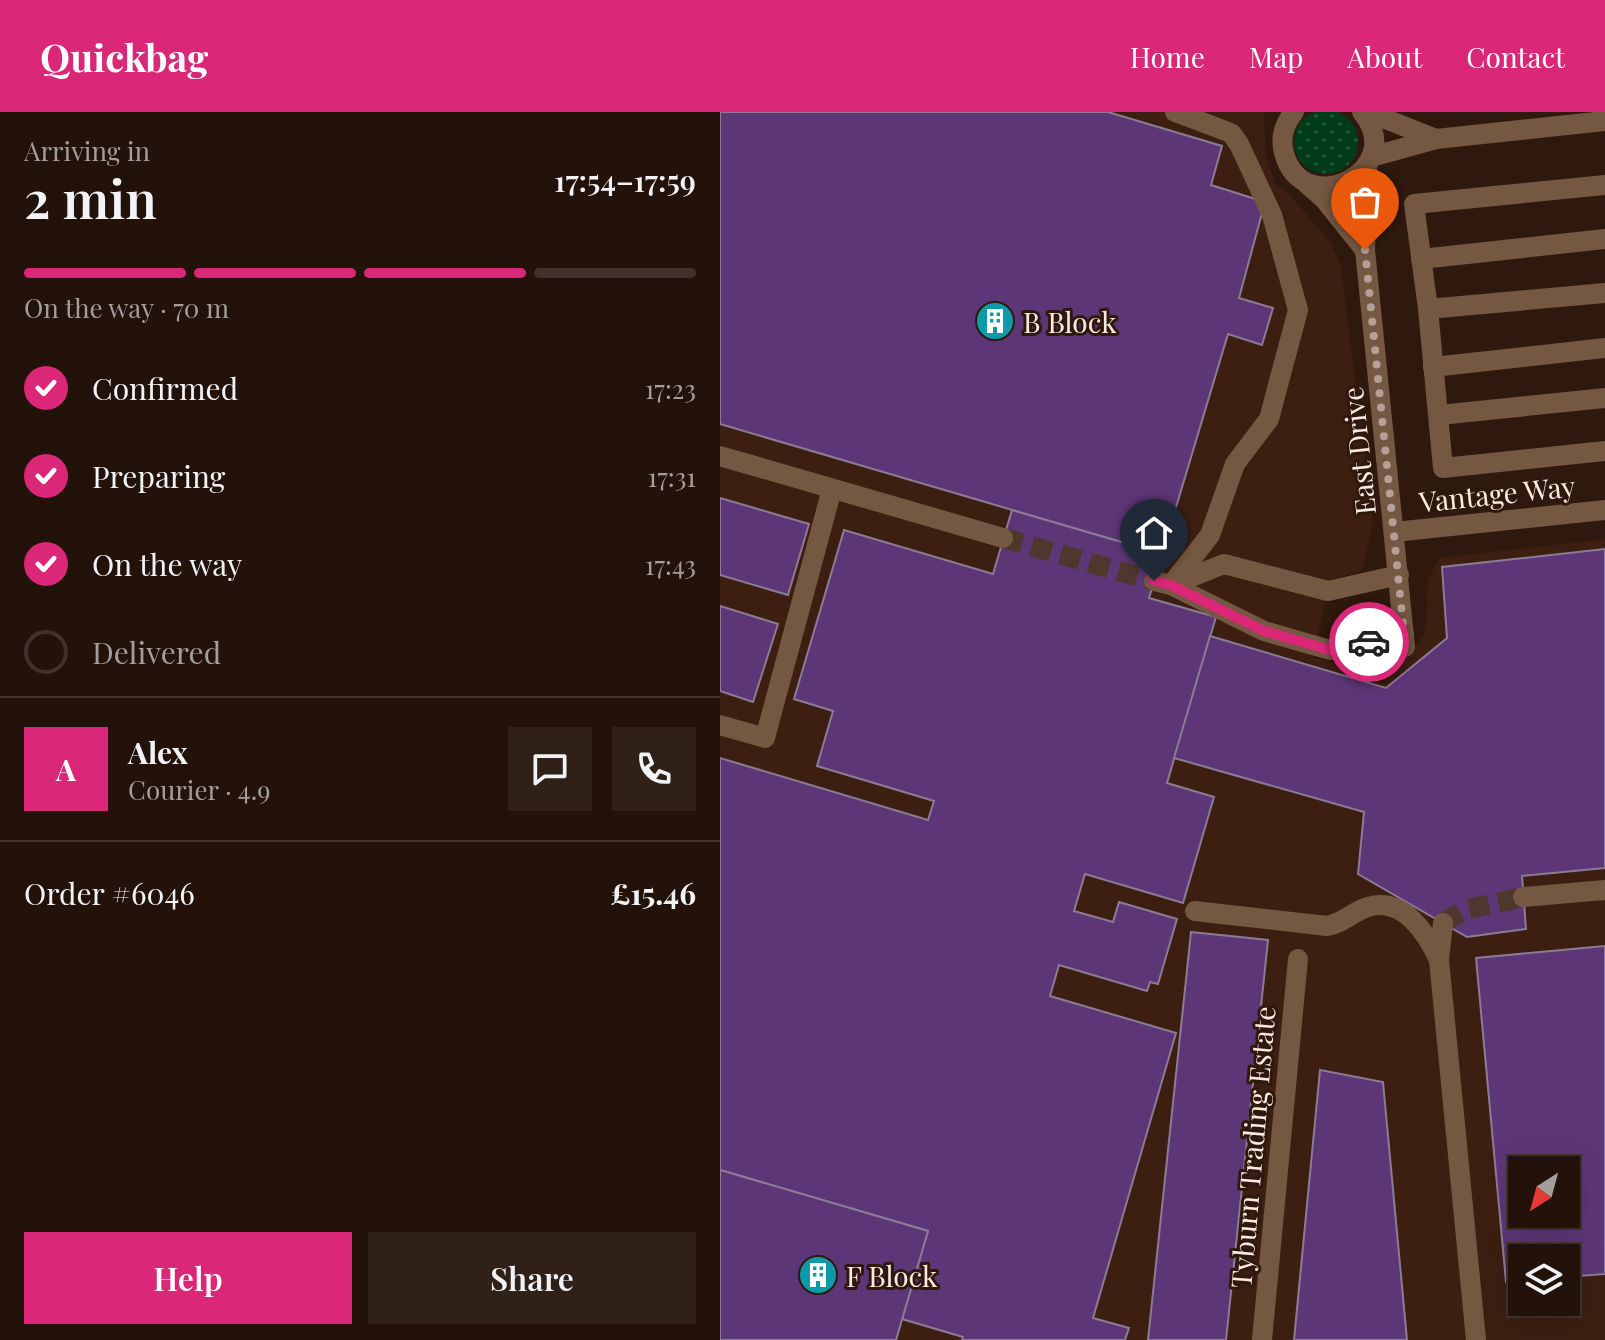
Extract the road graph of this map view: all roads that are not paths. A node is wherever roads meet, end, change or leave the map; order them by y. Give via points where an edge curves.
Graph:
1 (1175, 112) edge
2 (1362, 112) edge
3 (1368, 112) edge
4 (1291, 114) edge
5 (1595, 119) edge
6 (1436, 139) junction
7 (1369, 161) junction
8 (1300, 178) junction
9 (1605, 185) edge
10 (1605, 239) edge
11 (1365, 250) junction
12 (1421, 259) junction
13 (1605, 293) edge
14 (1428, 309) junction
15 (1605, 348) edge
16 (1433, 367) junction
17 (1605, 398) edge
18 (1439, 415) junction
19 (1605, 451) edge
20 (720, 456) edge
21 (832, 489) junction
22 (1605, 510) edge
23 (1394, 532) junction
24 (1003, 538) tunnel mouth
25 (1399, 575) junction
26 (1163, 583) junction
27 (720, 725) edge
28 (1605, 890) edge
29 (1523, 897) tunnel mouth
30 (1195, 911) dead end
31 (1443, 923) dead end
32 (1298, 959) dead end
33 (1439, 960) junction
34 (1262, 1340) edge
35 (1476, 1340) edge

1 - 26 street via 1231,133 1239,144 1272,215 1298,310 1269,419 1235,464 1210,535
2 - 7 street, East Drive via 1372,131
3 - 6 street
4 - 8 street via 1283,150
5 - 6 street
6 - 7 street
7 - 8 street via 1354,179 1337,187
7 - 11 street, East Drive
8 - 11 street
9 - 12 street via 1414,204
10 - 12 street
11 - 23 street, East Drive
12 - 14 street
13 - 14 street
14 - 16 street
15 - 16 street
16 - 18 street
17 - 18 street
18 - 19 street via 1443,468
20 - 21 street
21 - 24 street
21 - 27 street via 765,738
22 - 23 street, Vantage Way
23 - 25 street, East Drive
25 - 26 street via 1328,591 1224,564
25 - 26 street, East Drive via 1404,641 1330,650 1264,631
28 - 29 street
30 - 33 street via 1327,926 1368,907 1391,908 1419,925
31 - 33 street
32 - 34 street, Tyburn Trading Estate
33 - 35 street

